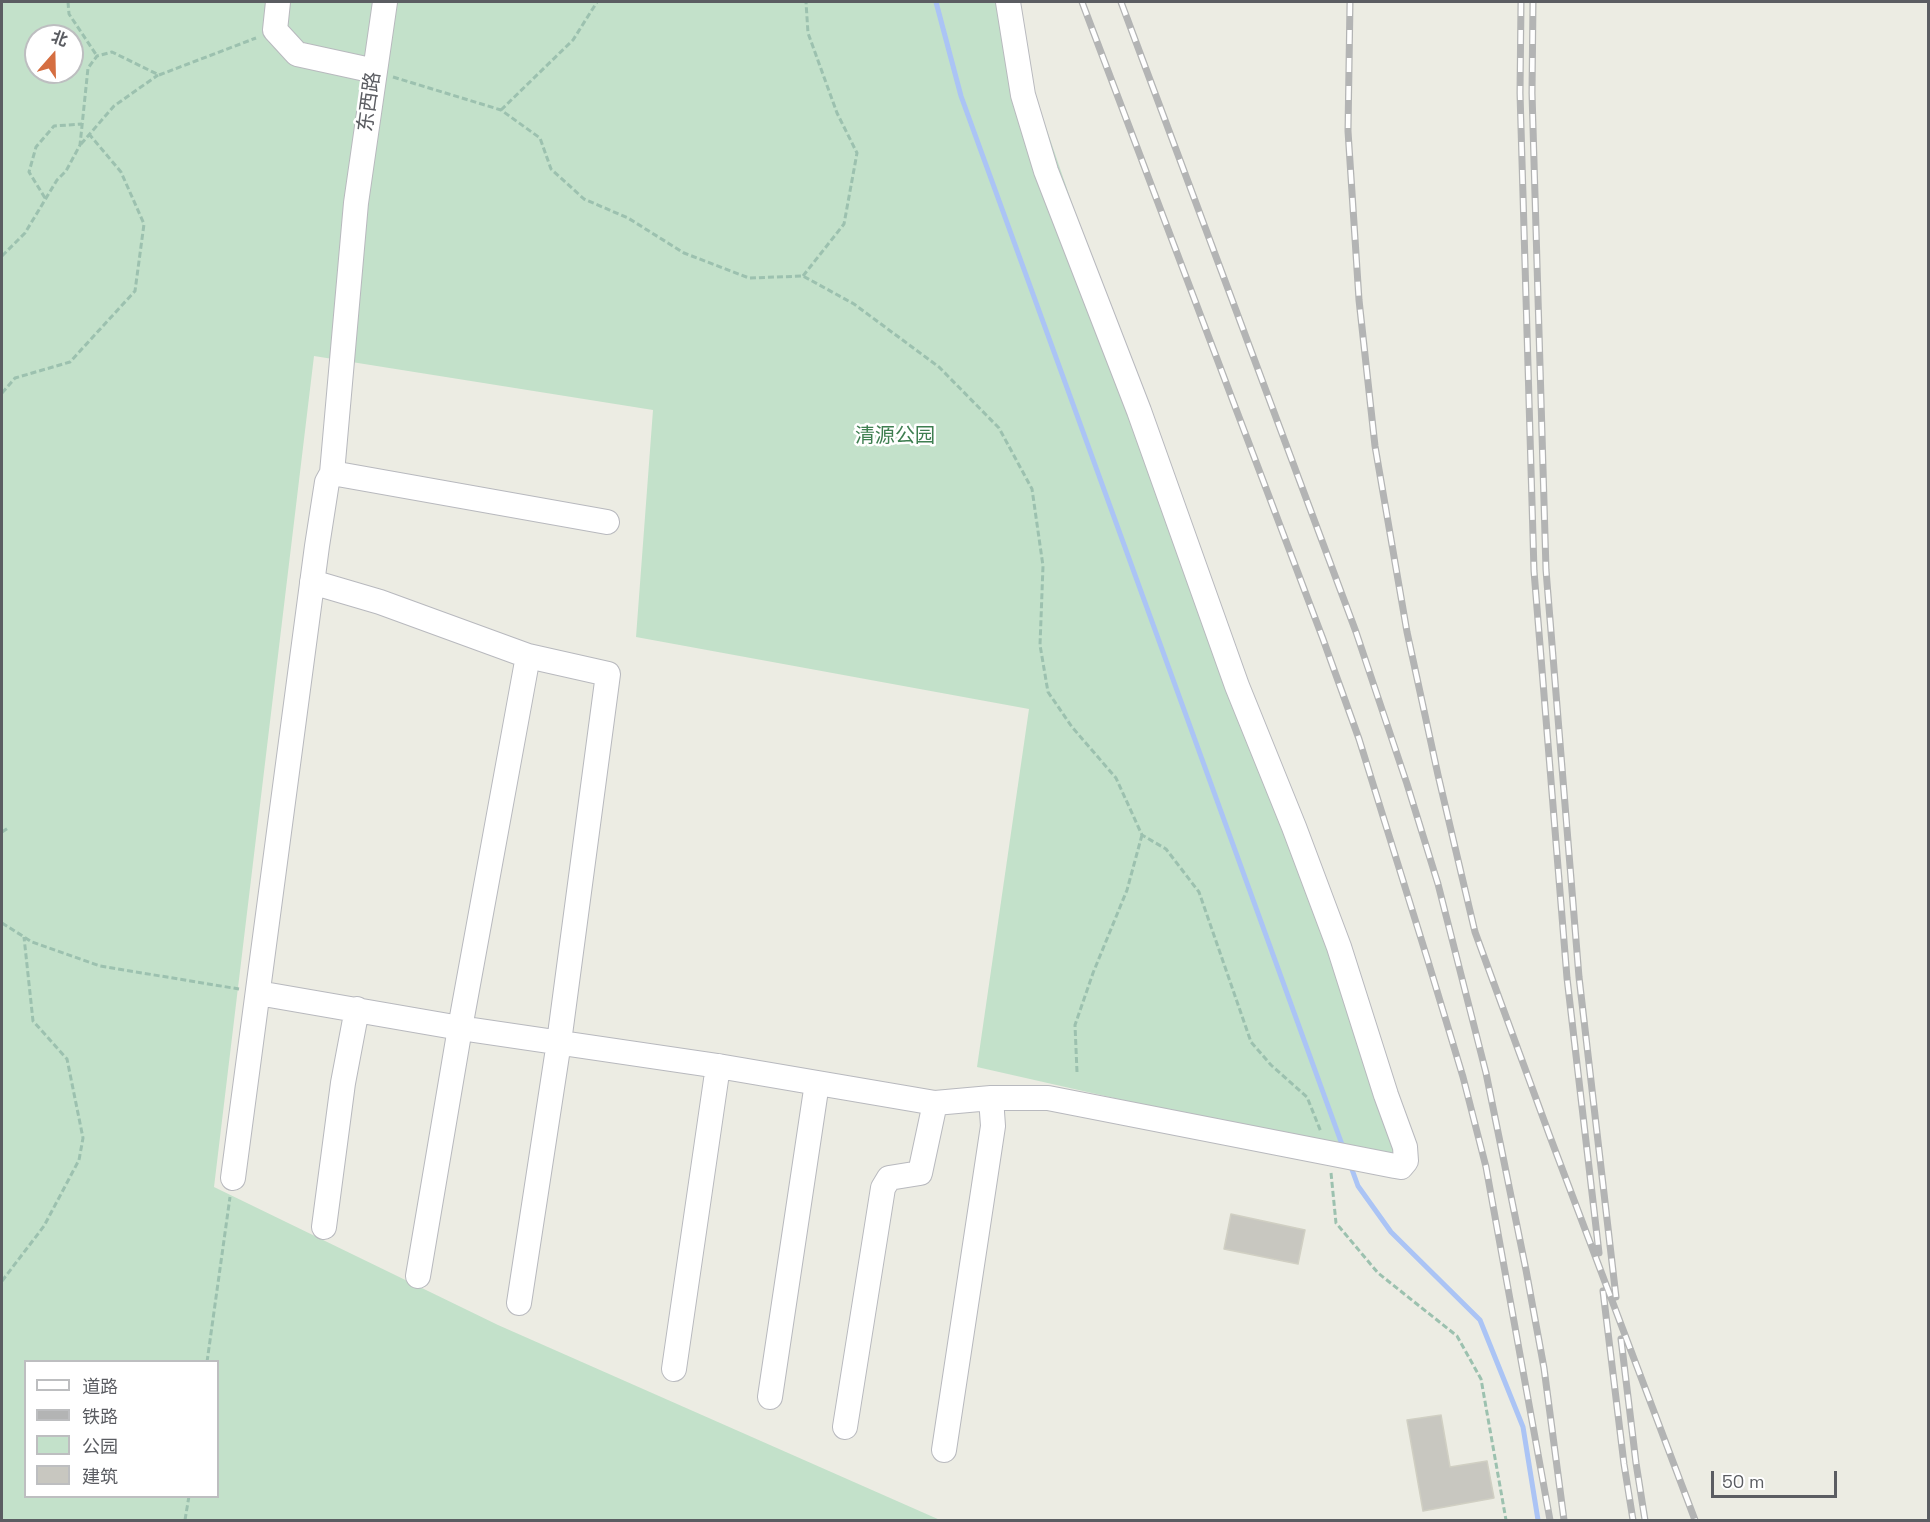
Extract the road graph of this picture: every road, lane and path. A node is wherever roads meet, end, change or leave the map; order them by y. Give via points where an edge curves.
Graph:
1 (68, 2) edge
2 (278, 2) edge
3 (385, 2) edge
4 (597, 2) edge
5 (806, 2) edge
6 (1008, 2) edge
7 (275, 30) junction
8 (97, 56) junction
9 (375, 71) junction
10 (159, 75) junction
11 (501, 110) junction
12 (82, 124) junction
13 (89, 135) junction
14 (80, 145) junction
15 (46, 199) junction
16 (2, 256) edge
17 (803, 276) junction
18 (2, 393) edge
19 (332, 473) junction
20 (607, 522) dead end
21 (312, 582) junction
22 (528, 656) junction
23 (8, 828) dead end
24 (2, 832) edge
25 (1142, 835) junction
26 (2, 924) edge
27 (24, 937) junction
28 (258, 993) junction
29 (357, 1009) junction
30 (460, 1028) junction
31 (559, 1042) junction
32 (718, 1066) junction
33 (1077, 1072) dead end
34 (817, 1083) junction
35 (991, 1098) junction
36 (935, 1103) junction
37 (1331, 1152) junction
38 (233, 1178) joint
39 (324, 1227) dead end
40 (418, 1276) dead end
41 (2, 1281) edge
42 (519, 1303) dead end
43 (207, 1360) edge
44 (674, 1368) dead end
45 (770, 1397) dead end
46 (845, 1427) dead end
47 (944, 1450) dead end
48 (189, 1498) edge
49 (185, 1521) edge
50 (1506, 1521) edge

1 - 8 path via 69,14
2 - 7 street
3 - 9 street, 东西路
4 - 11 path via 573,40
5 - 17 path via 808,33 856,153 844,224
6 - 37 street via 1023,95 1046,171 1339,947 1405,1147 1406,1161 1401,1167
7 - 9 street via 297,54
7 - 10 path
8 - 10 path via 112,52
8 - 12 path via 88,68
9 - 11 path
9 - 19 street, 东西路 via 356,203
10 - 13 path via 114,106
11 - 17 path via 540,138 551,169 584,199 628,218 684,253 749,278
12 - 14 path
12 - 15 path via 54,126 36,147 29,172
13 - 14 path
13 - 18 path via 122,171 144,224 135,291 70,362 15,378
14 - 15 path
15 - 16 path via 25,233
17 - 25 path via 854,304 939,367 999,428 1032,489 1043,566 1040,645 1048,692 1072,728 1116,778
19 - 20 street
19 - 21 street, 东西路 via 327,482
21 - 22 street via 380,602
21 - 28 street, 东西路
22 - 30 street
22 - 31 street via 608,674
23 - 24 path
25 - 33 path via 1127,890 1075,1025
25 - 37 path via 1166,849 1199,892 1251,1042 1307,1097
26 - 27 path
27 - 28 path via 100,966
27 - 41 path via 33,1021 67,1059 83,1138 79,1160 44,1226
28 - 29 street
28 - 38 street, 东西路
29 - 30 street
29 - 39 street
30 - 31 street
30 - 40 street
31 - 32 street
31 - 42 street
32 - 34 street
32 - 44 street
34 - 36 street
34 - 45 street
35 - 36 street
35 - 37 street via 1048,1098
35 - 47 street via 993,1126
36 - 46 street via 920,1173 889,1178 883,1188
37 - 50 path via 1336,1223 1378,1273 1457,1336 1481,1379
38 - 43 path
48 - 49 path

